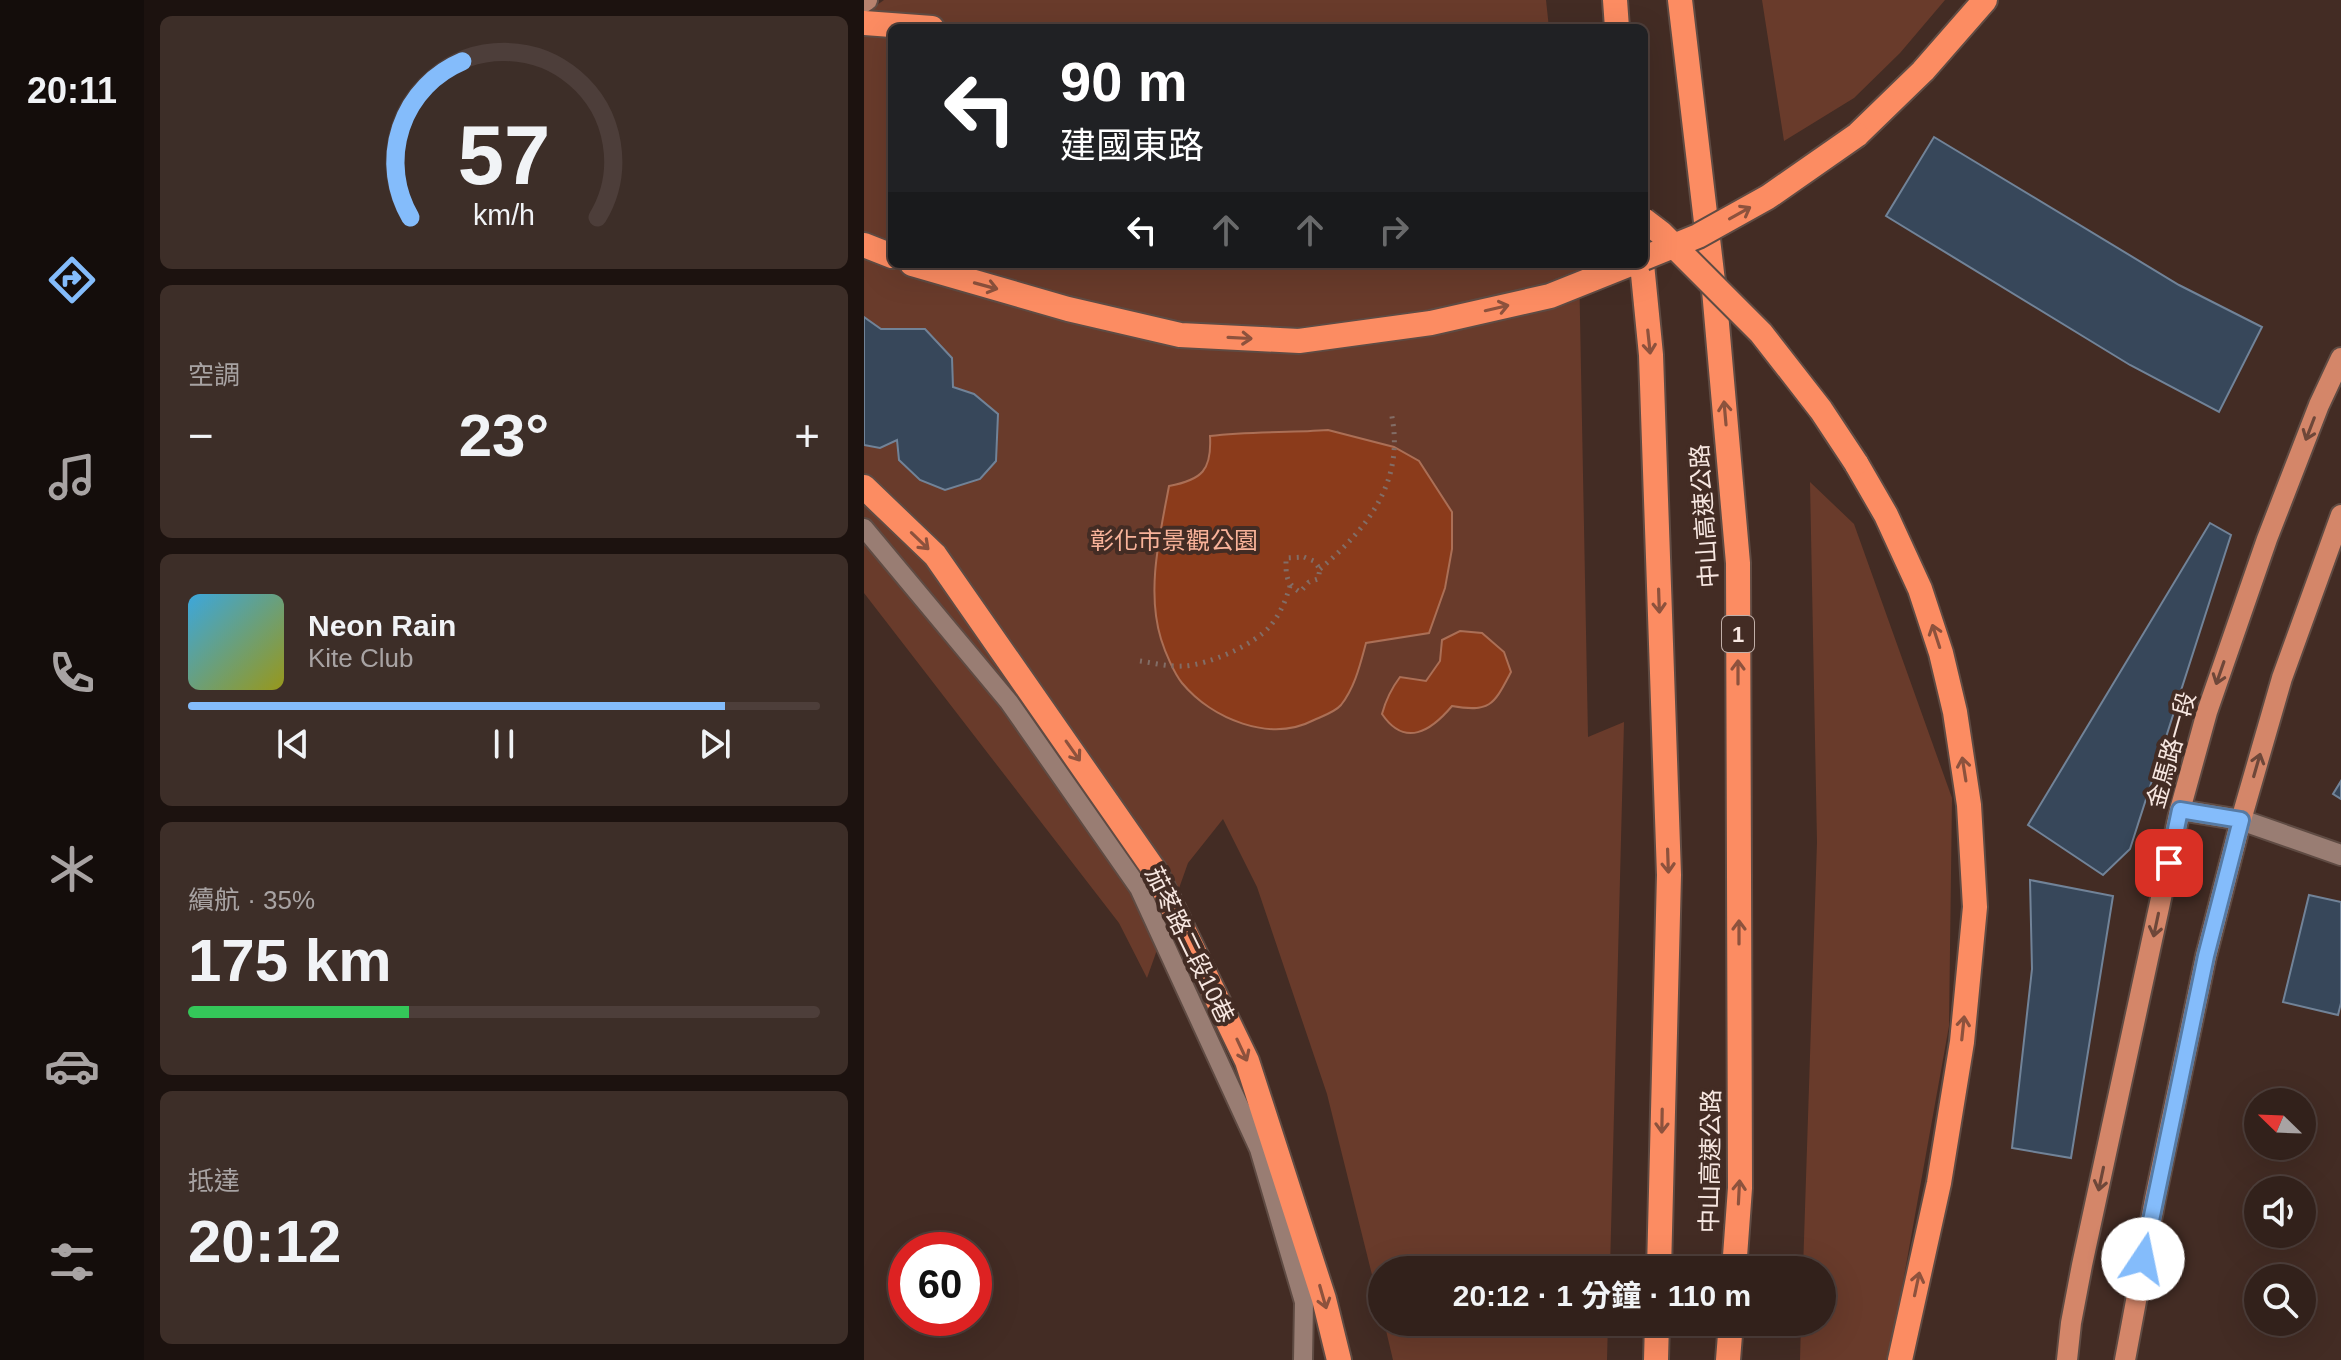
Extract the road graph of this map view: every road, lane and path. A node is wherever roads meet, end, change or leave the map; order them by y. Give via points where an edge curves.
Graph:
1 (1615, 0) edge
2 (1680, 0) edge
3 (1985, 0) edge
4 (864, 23) edge
5 (1617, 24) edge
6 (888, 25) edge
7 (1648, 223) edge
8 (864, 245) edge
9 (888, 254) edge
10 (1648, 256) edge
11 (926, 268) edge
12 (1620, 268) edge
13 (1642, 268) edge
14 (2341, 358) edge
15 (1391, 412) dead end
16 (864, 487) edge
17 (2341, 515) edge
18 (864, 528) edge
19 (1320, 569) junction
20 (1290, 586) junction
21 (1140, 661) dead end
22 (2180, 810) junction
23 (2241, 820) junction
24 (2341, 855) edge
25 (1659, 1256) edge
26 (1735, 1256) edge
27 (1657, 1336) edge
28 (1730, 1336) edge
29 (1303, 1360) edge
30 (1339, 1360) edge
31 (1656, 1360) edge
32 (1728, 1360) edge
33 (1900, 1360) edge
34 (2067, 1360) edge
35 (2125, 1360) edge

1 - 5 highway
26 -> 2 highway, 中山高速公路 / 1, bridge via 1740,1188 1738,563 1714,290
10 -> 3 highway, bridge via 1768,197 1857,135
4 - 6 highway
33 -> 7 highway, bridge via 1939,1183 1962,1042 1975,907 1969,805 1955,712 1920,589 1856,463 1761,333
8 - 9 highway
11 -> 12 highway via 1180,335 1299,341 1431,323 1550,296
13 -> 25 highway, 中山高速公路 via 1651,355 1669,875
14 -> 22 main road, 金馬路一段 via 2267,539 2207,712
15 - 19 path via 1393,460 1380,501 1359,533
16 -> 30 highway via 935,555 1155,871 1247,1061
23 -> 17 main road via 2282,678
18 - 29 lane, 茄苳路二段10巷 via 1009,702 1139,888 1259,1149 1304,1302
19 - 20 path via 1318,579 1300,592
19 - 20 path via 1304,557 1286,558
20 - 21 path via 1270,627 1245,645 1198,665
22 - 23 street
22 -> 34 main road, 金馬路一段 via 2082,1265
23 - 24 street
23 - 35 main road via 2206,956
27 - 31 highway
28 - 32 highway

